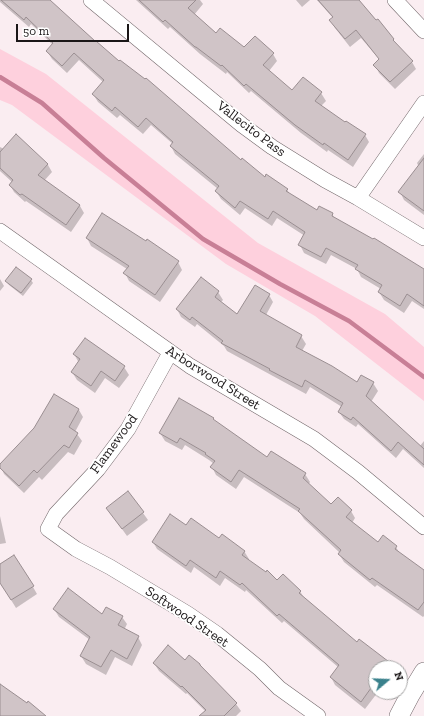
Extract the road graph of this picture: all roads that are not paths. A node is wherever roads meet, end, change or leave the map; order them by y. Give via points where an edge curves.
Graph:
1 (91, 0) edge
2 (395, 0) edge
3 (424, 31) edge
4 (424, 103) edge
5 (358, 198) junction
6 (0, 231) edge
7 (424, 238) edge
8 (170, 353) junction
9 (424, 527) edge
10 (48, 529) joint
11 (424, 672) edge
12 (318, 716) edge
13 (399, 716) edge

1 - 5 street, Vallecito Pass via 254,134
2 - 3 street
4 - 5 street
5 - 7 street, Vallecito Pass
6 - 8 street, Arborwood Street
8 - 9 street, Arborwood Street via 314,439
8 - 10 street, Flamewood via 128,429 98,469 56,514
10 - 12 street, Softwood Street via 217,634 279,688
11 - 13 street

